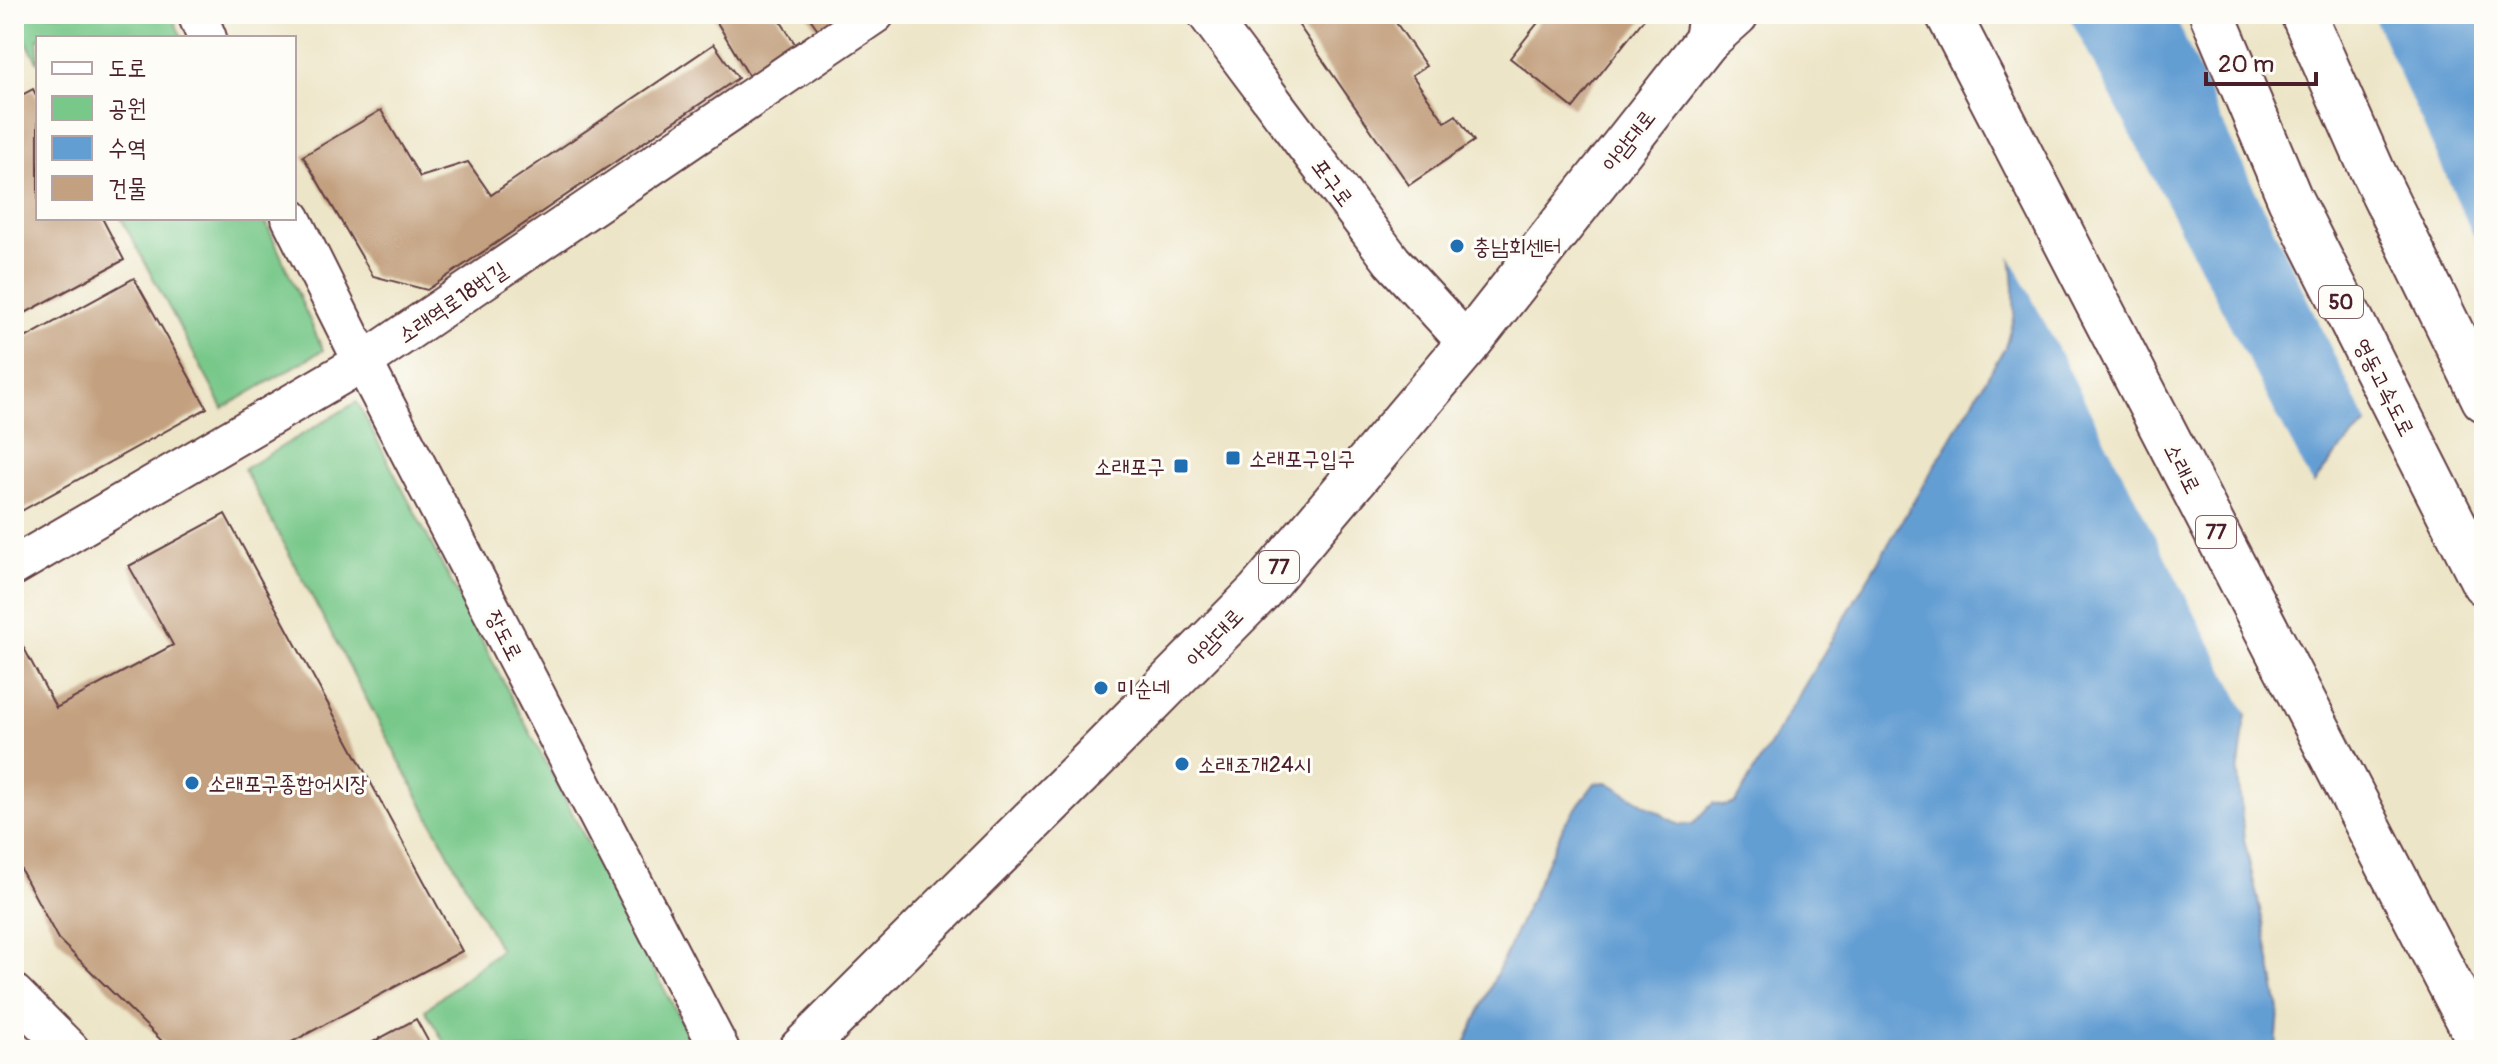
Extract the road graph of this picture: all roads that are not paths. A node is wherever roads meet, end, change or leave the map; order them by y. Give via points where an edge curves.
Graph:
1 (197, 14) edge
2 (875, 14) edge
3 (1207, 14) edge
4 (1948, 14) edge
5 (2212, 14) edge
6 (2303, 14) edge
7 (1718, 23) edge
8 (206, 36) edge
9 (292, 220) edge
10 (1468, 344) junction
11 (363, 362) junction
12 (2484, 399) edge
13 (14, 566) edge
14 (2484, 583) edge
15 (14, 994) edge
16 (70, 1050) edge
17 (720, 1050) edge
18 (801, 1050) edge
19 (2484, 1050) edge

1 - 8 street
2 - 11 street, 소래역로18번길
3 - 10 street, 포구로 via 1392,261
4 - 19 main road, 소래로 / 77
5 - 14 main road, 영동고속도로 / 50 via 2290,199
6 - 12 main road
7 - 10 main road, 아암대로 / 77
9 - 11 street, 장도로
10 - 18 main road, 아암대로 / 77 via 1259,592
11 - 13 street, 소래역로18번길
11 - 17 street, 장도로
15 - 16 street

